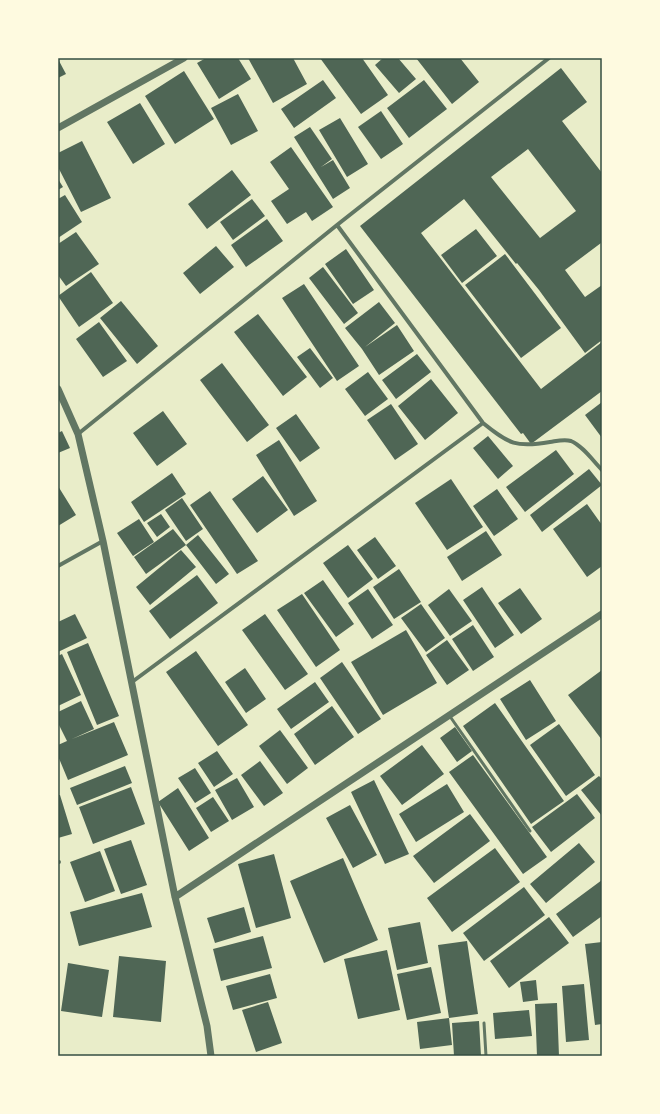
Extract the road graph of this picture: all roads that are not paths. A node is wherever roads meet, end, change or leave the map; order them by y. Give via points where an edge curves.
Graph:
1 (184, 58) edge
2 (549, 58) edge
3 (58, 128) edge
4 (337, 224) junction
5 (58, 389) edge
6 (483, 423) junction
7 (78, 434) junction
8 (602, 470) edge
9 (103, 541) junction
10 (58, 566) edge
11 (602, 614) edge
12 (132, 682) junction
13 (449, 715) junction
14 (530, 831) dead end
15 (175, 897) junction
16 (484, 1023) dead end
17 (211, 1056) edge
18 (486, 1056) edge

1 - 3 street
2 - 4 street
4 - 6 street
4 - 7 street
5 - 7 street
6 - 8 street via 503,439 513,443 534,445 566,440 572,442
6 - 12 street
7 - 9 street
9 - 10 street
9 - 12 street
11 - 13 street
12 - 15 street
13 - 14 lane
13 - 15 street
15 - 17 street via 207,1026
16 - 18 lane

